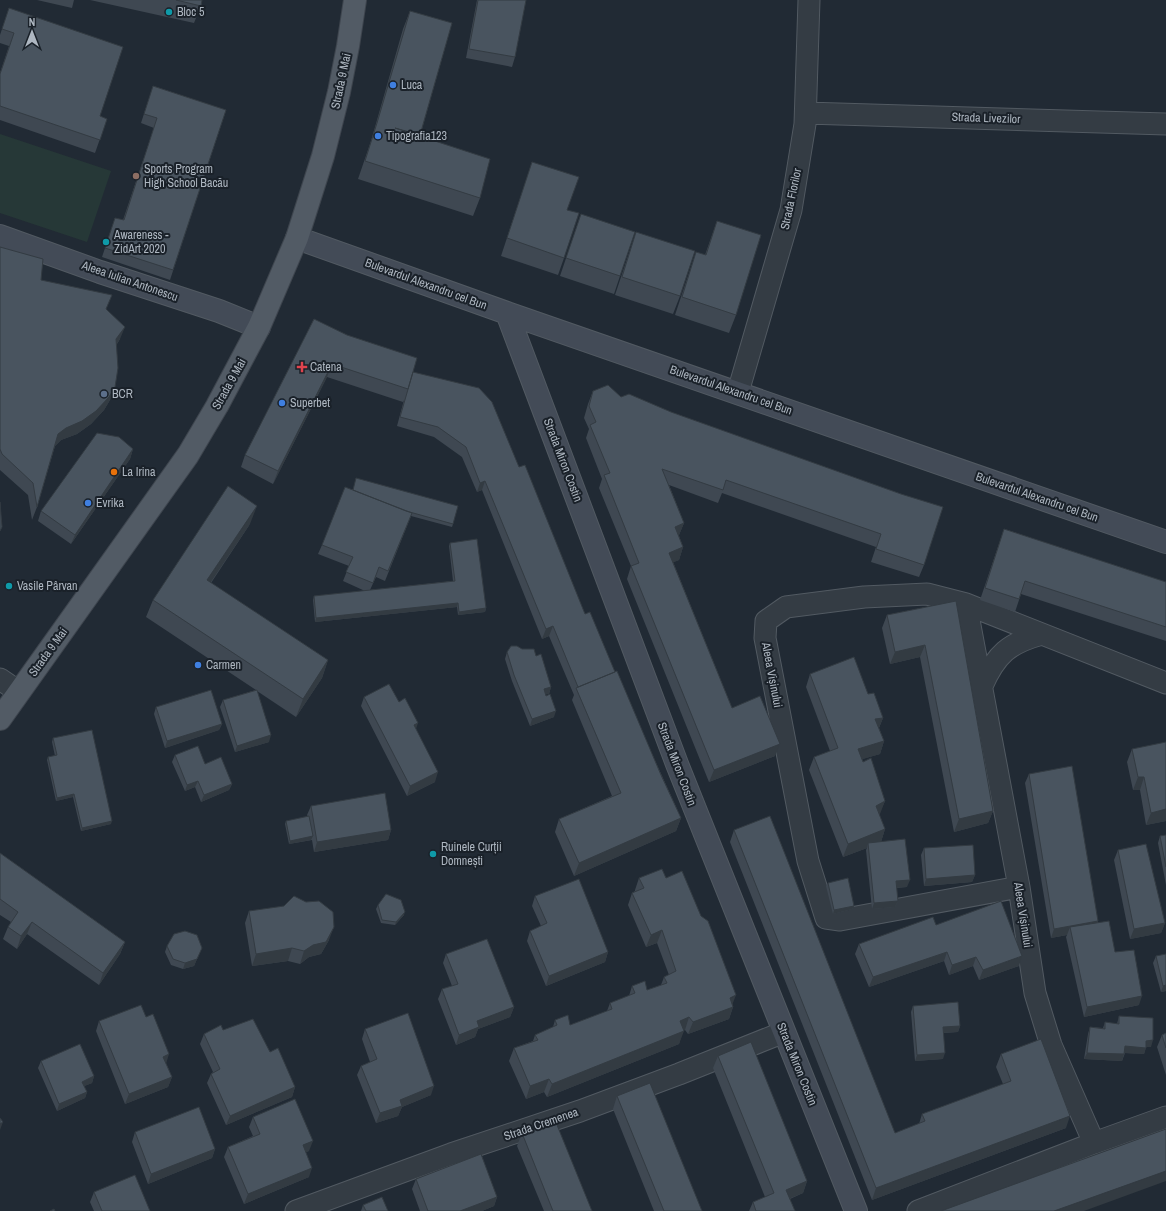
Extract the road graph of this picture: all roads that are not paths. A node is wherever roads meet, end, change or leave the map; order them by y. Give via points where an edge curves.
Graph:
1 (356, 0) edge
2 (809, 0) edge
3 (806, 113) junction
4 (1166, 124) edge
5 (0, 236) edge
6 (297, 238) junction
7 (507, 313) junction
8 (259, 327) junction
9 (738, 392) junction
10 (1166, 542) edge
11 (966, 604) junction
12 (1042, 634) junction
13 (0, 679) edge
14 (1166, 683) edge
15 (982, 686) junction
16 (19, 692) junction
17 (0, 719) edge
18 (1019, 887) junction
19 (784, 1032) junction
20 (1166, 1117) edge
21 (1094, 1142) junction
22 (296, 1211) edge
23 (856, 1211) edge
24 (918, 1211) edge

1 - 6 main road, Strada 9 Mai via 323,156
2 - 3 street, Strada Florilor
3 - 4 street, Strada Livezilor
3 - 9 street, Strada Florilor via 791,210
5 - 8 street, Aleea Iulian Antonescu
6 - 7 street, Bulevardul Alexandru cel Bun
6 - 8 main road, Strada 9 Mai
7 - 9 street, Bulevardul Alexandru cel Bun
7 - 19 street, Strada Miron Costin via 677,764
8 - 16 main road, Strada 9 Mai via 188,455
9 - 10 street, Bulevardul Alexandru cel Bun
11 - 12 street, Aleea Vișinului
11 - 15 street, Aleea Vișinului
11 - 18 street, Aleea Vișinului via 927,594 864,597 786,607 766,621 765,638 808,861 826,918 840,920
12 - 14 street, Aleea Vișinului
12 - 15 street via 1026,639 1000,656 989,669
13 - 16 street
15 - 18 street, Aleea Vișinului
16 - 17 main road, Strada 9 Mai
18 - 21 street, Aleea Vișinului via 1035,993 1051,1045
19 - 22 street, Strada Cremenea via 580,1111 451,1154
19 - 23 street, Strada Miron Costin
20 - 21 street
21 - 24 street

